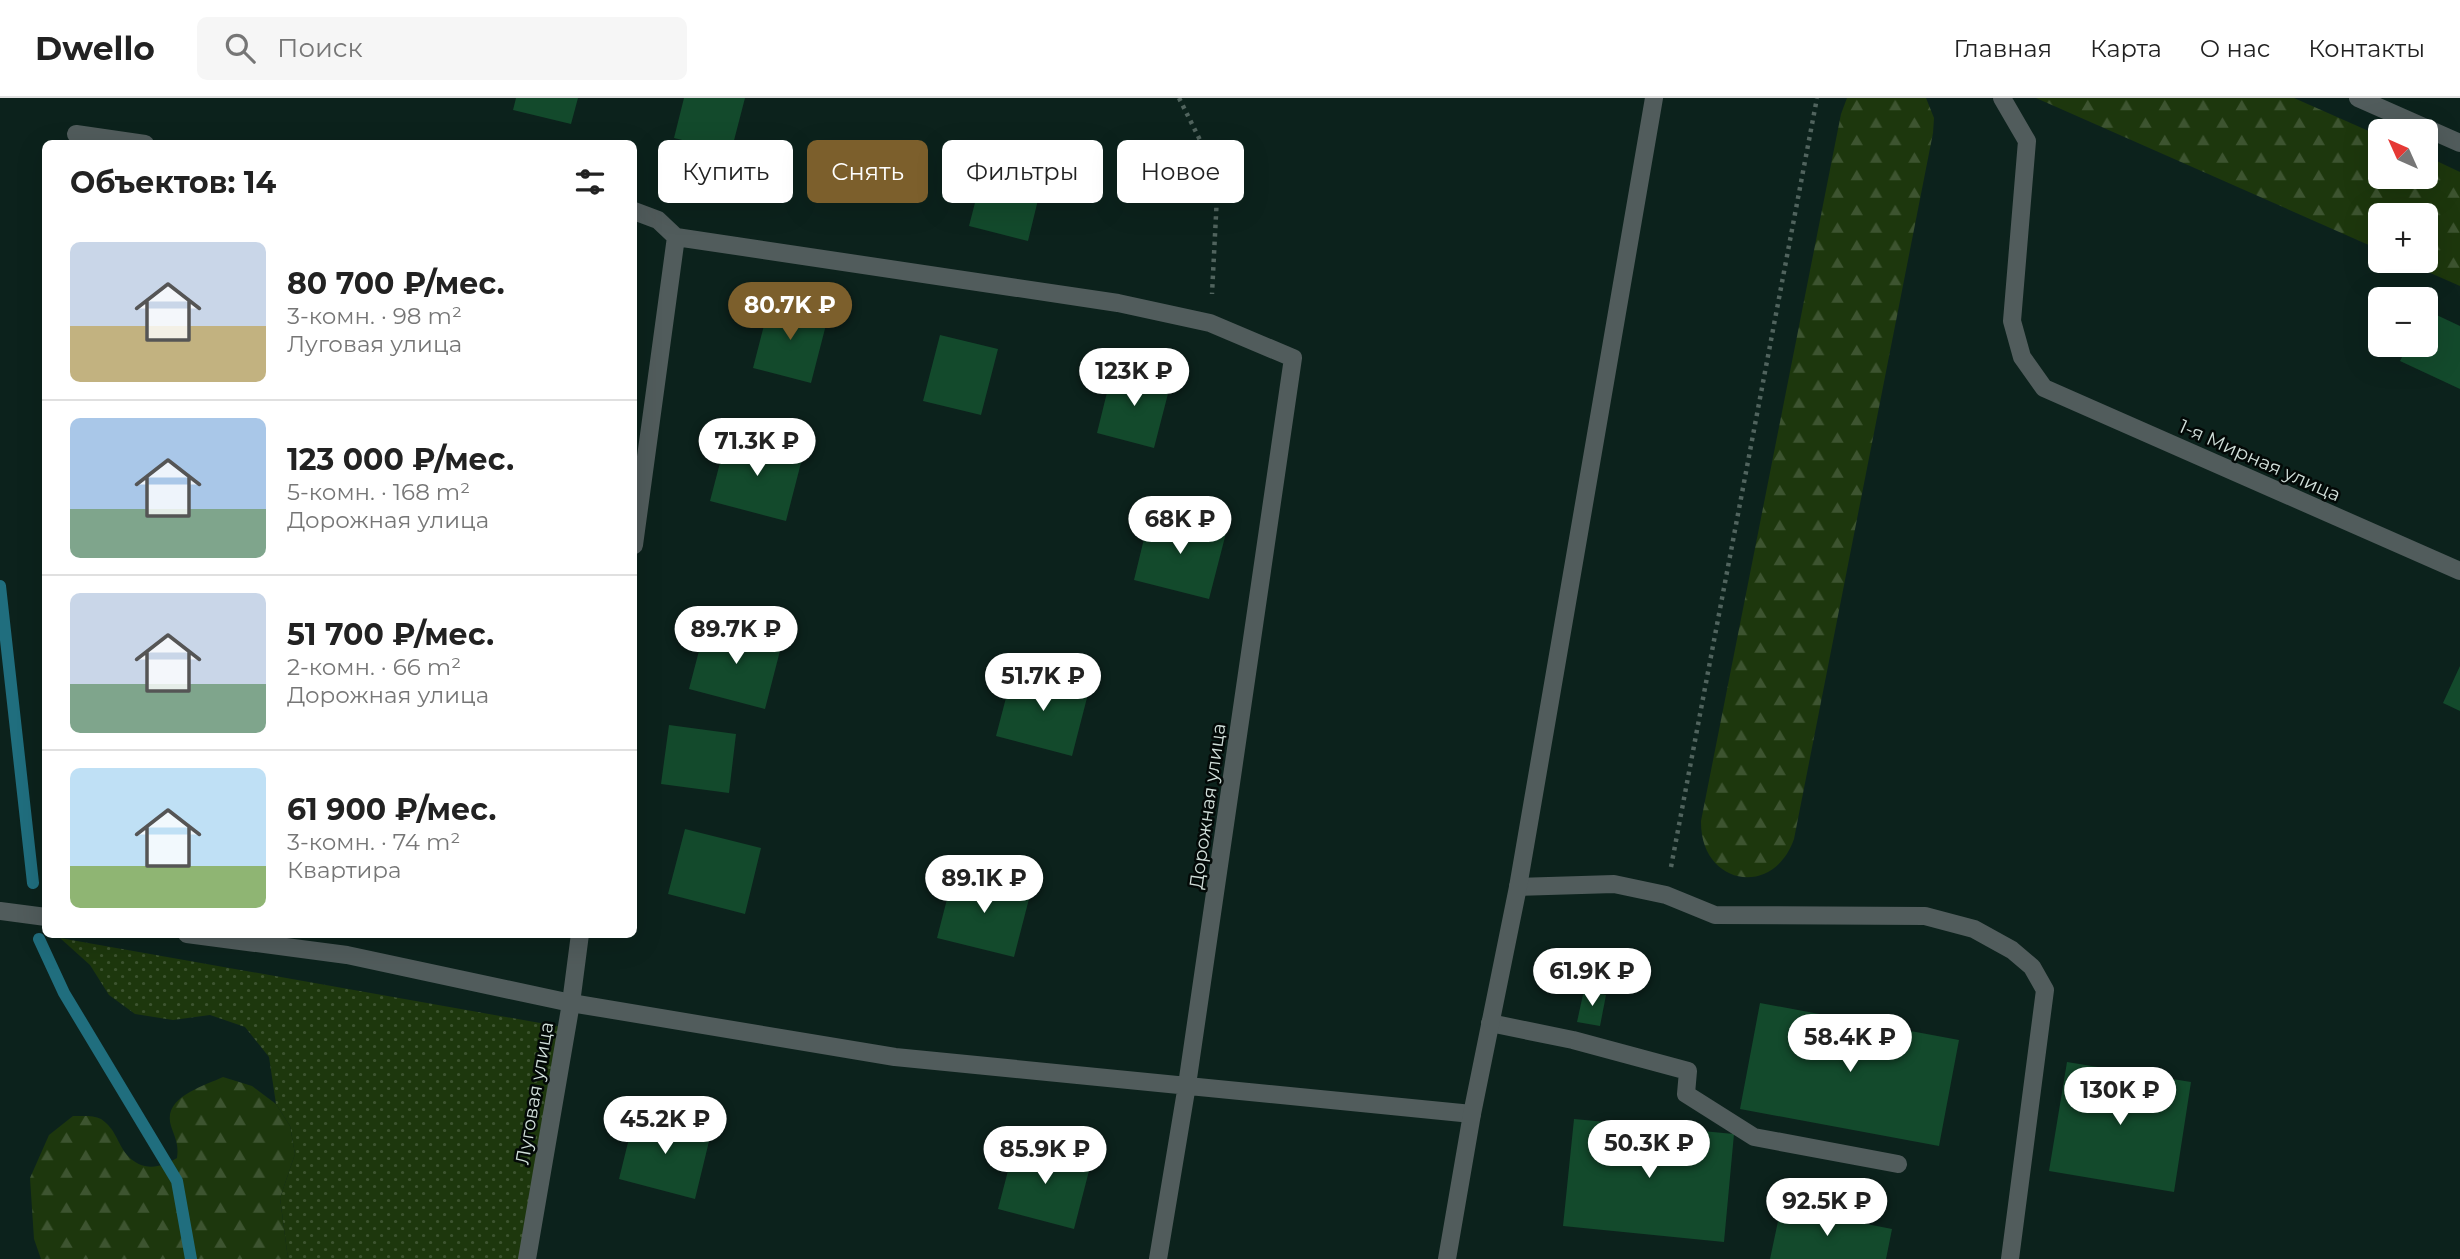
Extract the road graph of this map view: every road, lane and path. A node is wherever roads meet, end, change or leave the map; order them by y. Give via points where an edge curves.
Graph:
1 (1179, 98) edge
2 (1654, 98) edge
3 (1817, 98) edge
4 (2001, 98) edge
5 (2358, 98) edge
6 (76, 134) dead end
7 (117, 140) edge
8 (2460, 143) edge
9 (637, 212) edge
10 (676, 237) junction
11 (1210, 323) junction
12 (637, 523) edge
13 (2460, 571) edge
14 (1518, 887) junction
15 (1666, 895) junction
16 (0, 911) edge
17 (42, 916) edge
18 (218, 938) edge
19 (579, 938) edge
20 (571, 1003) junction
21 (1490, 1023) junction
22 (1187, 1085) junction
23 (1472, 1114) junction
24 (1898, 1164) dead end
25 (527, 1259) edge
26 (1158, 1259) edge
27 (1447, 1259) edge
28 (2010, 1259) edge

1 - 11 path via 1218,176
2 - 14 street
3 - 15 path
4 - 13 street, 1-я Мирная улица via 2027,141 2012,321 2022,357 2044,388
5 - 8 street
6 - 7 street
9 - 10 street via 658,220
10 - 11 street via 1118,303
10 - 12 street
11 - 22 street, Дорожная улица via 1293,358
14 - 15 street via 1614,884
14 - 21 street
15 - 28 street via 1715,915 1925,916 1974,929 2032,967 2045,990
16 - 17 street
18 - 20 street via 348,955
19 - 20 street, Луговая улица
20 - 22 street via 895,1057
20 - 25 street, Луговая улица
21 - 23 street
21 - 24 street via 1688,1071 1686,1094 1754,1136
22 - 23 street
22 - 26 street, Дорожная улица
23 - 27 street

